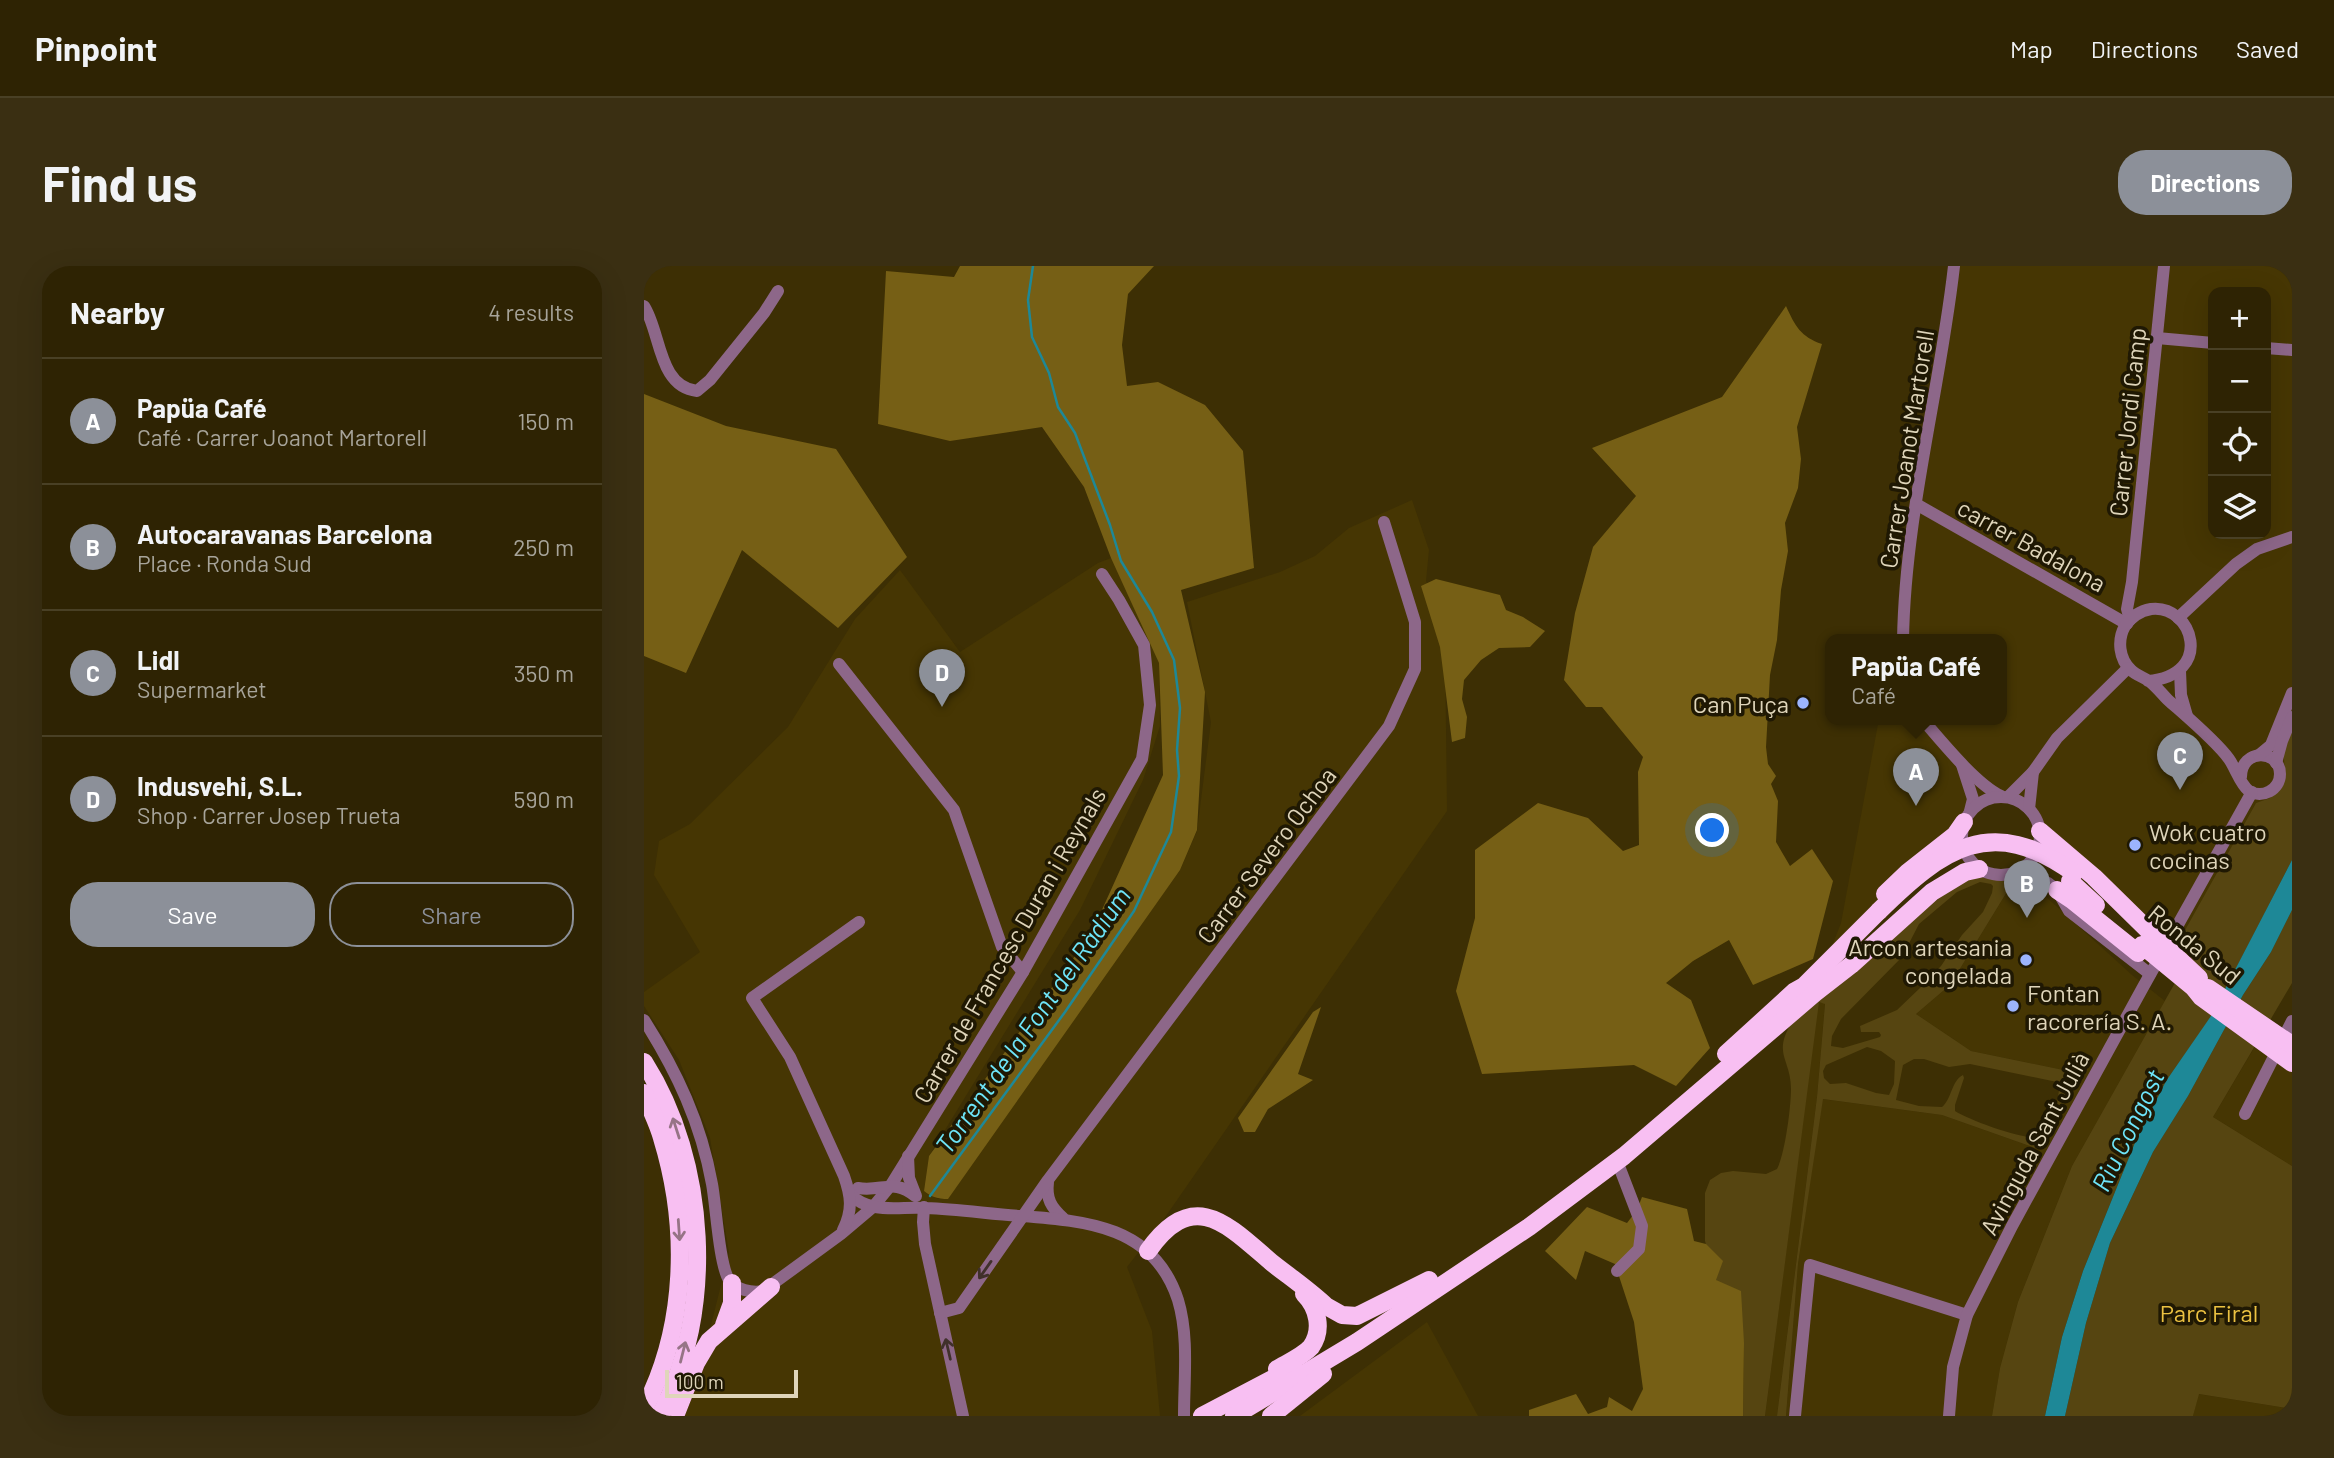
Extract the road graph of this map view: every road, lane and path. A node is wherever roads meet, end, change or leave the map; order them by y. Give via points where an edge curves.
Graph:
1 (1954, 266) edge
2 (2164, 266) edge
3 (778, 291) dead end
4 (644, 306) edge
5 (2157, 338) junction
6 (2208, 343) edge
7 (2271, 348) edge
8 (2292, 350) edge
9 (1916, 504) junction
10 (1384, 522) dead end
11 (2292, 537) edge
12 (1101, 574) dead end
13 (2132, 582) junction
14 (2152, 609) junction
15 (2178, 618) junction
16 (2128, 622) junction
17 (1903, 634) edge
18 (839, 664) dead end
19 (2128, 668) junction
20 (2180, 671) junction
21 (2148, 681) junction
22 (2292, 693) edge
23 (2187, 717) junction
24 (2292, 717) edge
25 (1928, 725) edge
26 (2228, 757) junction
27 (2253, 757) junction
28 (1961, 762) junction
29 (2276, 763) junction
30 (2033, 772) junction
31 (2241, 777) junction
32 (2252, 792) junction
33 (2005, 797) junction
34 (2029, 808) junction
35 (1967, 817) junction
36 (2040, 831) junction
37 (1979, 869) junction
38 (2008, 874) junction
39 (2067, 882) junction
40 (1881, 916) junction
41 (859, 922) dead end
42 (2144, 941) junction
43 (1023, 972) junction
44 (2150, 974) junction
45 (1795, 992) junction
46 (2207, 994) junction
47 (644, 1020) edge
48 (2292, 1021) edge
49 (2292, 1045) edge
50 (1747, 1052) junction
51 (644, 1062) edge
52 (2292, 1063) edge
53 (644, 1094) edge
54 (2245, 1114) dead end
55 (908, 1156) junction
56 (1617, 1161) junction
57 (1048, 1180) junction
58 (894, 1183) junction
59 (854, 1191) junction
60 (918, 1204) junction
61 (873, 1207) junction
62 (1022, 1216) junction
63 (1063, 1218) junction
64 (841, 1234) junction
65 (1148, 1251) junction
66 (1617, 1271) dead end
67 (1429, 1280) junction
68 (732, 1283) junction
69 (1299, 1285) junction
70 (771, 1287) junction
71 (940, 1313) junction
72 (1966, 1315) junction
73 (724, 1325) junction
74 (1357, 1342) junction
75 (1265, 1382) junction
76 (644, 1409) edge
77 (660, 1416) edge
78 (675, 1416) edge
79 (963, 1416) edge
80 (1184, 1416) edge
81 (1202, 1416) edge
82 (1234, 1416) edge
83 (1272, 1416) edge
84 (1795, 1416) edge
85 (1949, 1416) edge

1 - 9 street, Carrer Joanot Martorell
2 - 5 street, Carrer Jordi Camp
3 - 4 street via 697,391 678,384 669,370
5 - 6 street
5 - 13 street, Carrer Jordi Camp
7 - 8 street
9 - 16 street, carrer Badalona
9 - 17 street, Carrer Joanot Martorell
10 - 57 street, Carrer Severo Ochoa via 1415,622 1415,669 1389,726
11 - 15 street via 2245,558
12 - 43 street, Carrer de Francesc Duran i Reynals via 1144,645 1150,705 1142,759
13 - 14 street via 2140,601
13 - 16 street, Carrer Jordi Camp
14 - 15 street
14 - 16 street
15 - 20 street via 2189,633 2191,650
16 - 19 street via 2119,642
18 - 43 street via 954,810 1002,947
19 - 21 street
19 - 30 street via 2057,738
20 - 21 street
20 - 23 street
21 - 23 street
22 - 27 street via 2271,744
23 - 26 street
24 - 29 street
25 - 28 street
26 - 27 street
26 - 31 street
27 - 29 street via 2272,758
27 - 31 street
28 - 33 street via 1990,791
28 - 35 street via 1973,799
29 - 32 street via 2280,775 2275,787 2264,794
30 - 33 street
30 - 34 street
31 - 32 street
32 - 44 street, Avinguda Sant Julià
33 - 34 street
33 - 35 street via 1988,799
34 - 36 street
35 - 37 street via 1962,842
35 - 45 highway via 1955,835 1908,872 1832,947
36 - 38 street via 2036,854 2020,870
36 - 42 highway via 2094,877
37 - 38 street
37 - 50 highway via 1932,892
38 - 39 street via 2048,883
39 - 40 highway, Ronda Sud, bridge via 2058,862 2032,849 2006,843 1975,845 1955,851 1919,873
39 - 42 highway, Ronda Sud
39 - 44 street via 2069,911
40 - 45 highway
40 - 50 highway
41 - 59 street via 752,998 790,1057
42 - 46 highway, bridge
42 - 46 highway via 2189,991
43 - 55 street, Carrer de Francesc Duran i Reynals
44 - 72 street, Avinguda Sant Julià
45 - 67 highway via 1615,1147
46 - 49 highway, Ronda Sud, bridge
46 - 52 highway, Ronda Sud, bridge
47 - 68 street via 682,1084 700,1136 725,1270
48 - 54 street
50 - 56 highway
77 -> 51 highway via 679,1371 689,1330 697,1237 692,1183 678,1131
53 -> 76 highway via 662,1136 675,1187 680,1235 676,1310 666,1357
55 - 58 street, Carrer de Francesc Duran i Reynals
55 - 60 street via 909,1178
56 - 66 street via 1642,1226 1639,1249
56 - 74 highway via 1529,1227
57 - 62 street, Carrer Severo Ochoa
57 - 63 street via 1048,1199
58 - 59 street
58 - 60 street via 906,1188
58 - 61 street, Carrer de Francesc Duran i Reynals
59 - 61 street
59 - 64 street
60 - 61 street
60 - 62 street
60 - 71 street
61 - 64 street, Carrer de Francesc Duran i Reynals
62 - 63 street
62 -> 71 street, Carrer Severo Ochoa via 959,1308
63 - 65 street via 1120,1233
64 - 70 street, Carrer de Francesc Duran i Reynals
65 - 69 highway via 1176,1222 1217,1219
65 - 80 street via 1178,1300 1183,1324
67 - 69 highway via 1366,1313 1349,1316 1334,1311
67 - 75 highway
68 - 70 street via 751,1292
68 - 73 highway via 732,1303
69 - 75 highway via 1317,1316 1315,1338 1305,1352 1275,1370
70 - 73 highway
79 -> 71 street
72 - 84 street via 1810,1265
72 - 85 street, Avinguda Sant Julià via 1953,1367
73 - 78 highway via 696,1363
74 - 82 highway
74 - 83 highway via 1349,1355
75 - 81 highway

